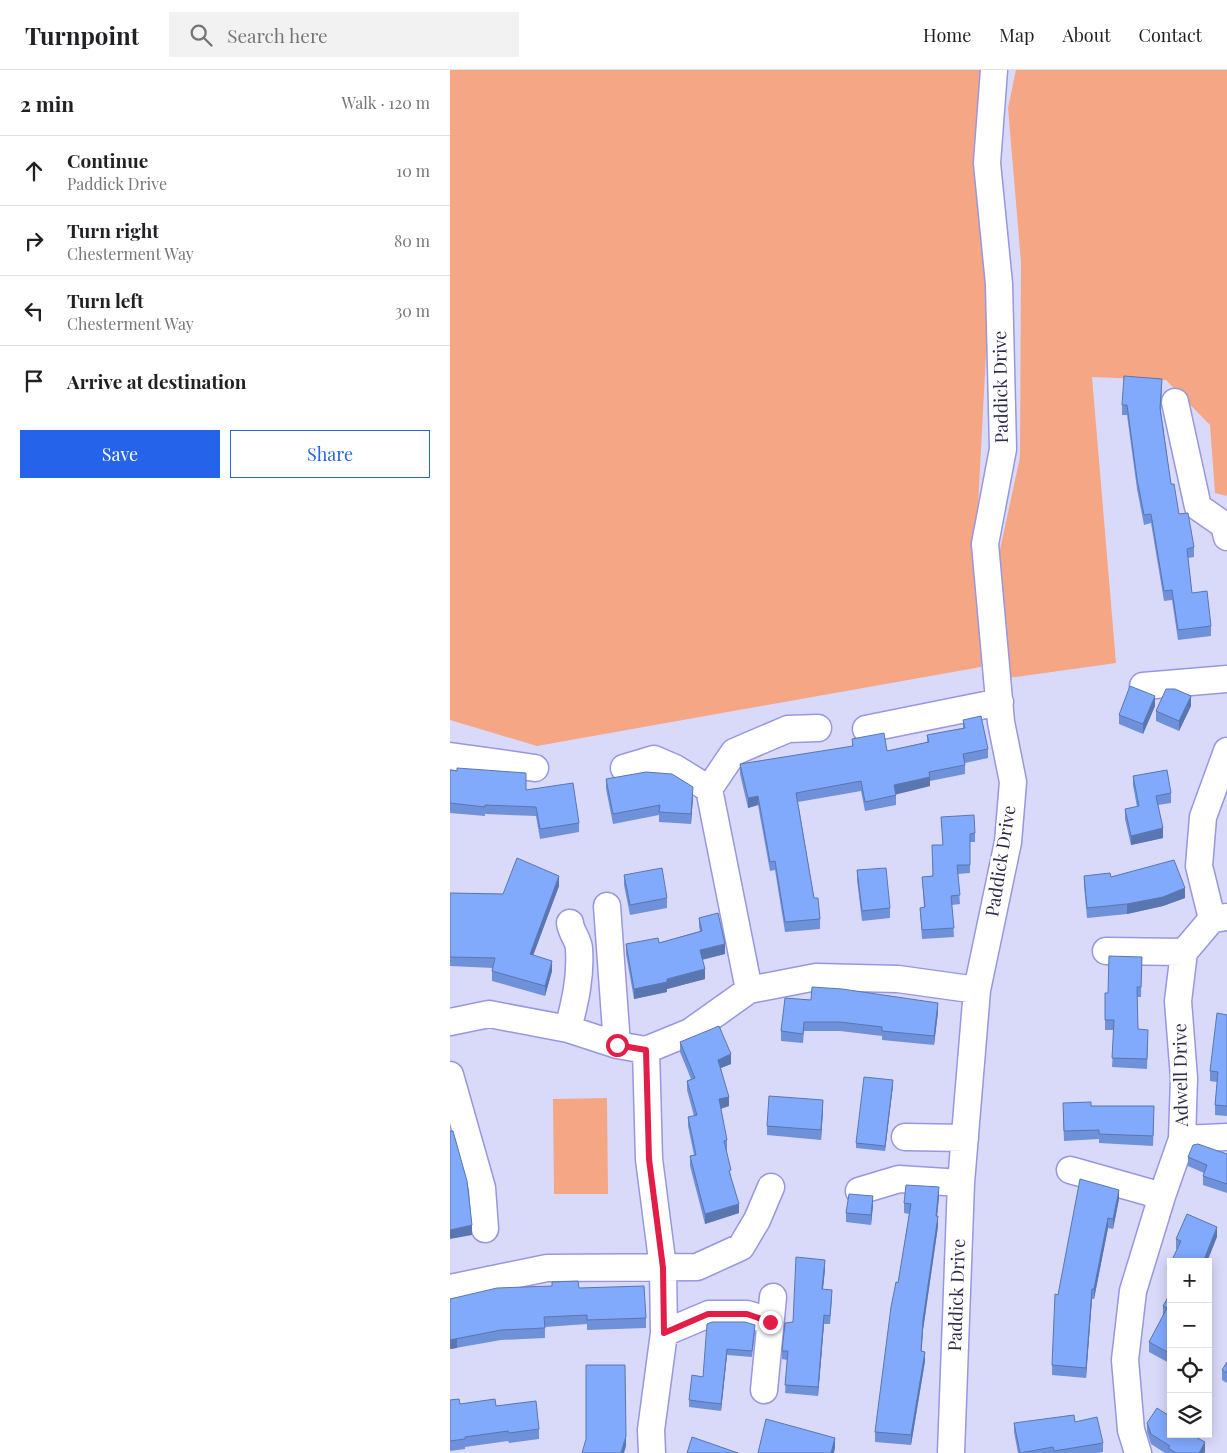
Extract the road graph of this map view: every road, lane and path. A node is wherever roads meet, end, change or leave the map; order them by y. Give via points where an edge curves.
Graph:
1 (994, 70) edge
2 (1175, 402) dead end
3 (1226, 528) edge
4 (1227, 680) edge
5 (1142, 686) dead end
6 (1000, 702) junction
7 (818, 728) dead end
8 (866, 729) dead end
9 (1227, 751) edge
10 (450, 756) edge
11 (535, 768) dead end
12 (624, 768) dead end
13 (709, 789) junction
14 (607, 906) dead end
15 (1220, 918) edge
16 (570, 924) dead end
17 (1106, 951) dead end
18 (1184, 952) junction
19 (749, 990) junction
20 (977, 990) junction
21 (450, 1022) edge
22 (568, 1030) junction
23 (617, 1045) junction
24 (646, 1050) junction
25 (450, 1075) edge
26 (905, 1137) dead end
27 (1227, 1137) edge
28 (965, 1138) junction
29 (1182, 1139) junction
30 (1070, 1170) dead end
31 (961, 1183) junction
32 (771, 1187) dead end
33 (859, 1191) dead end
34 (1162, 1196) junction
35 (485, 1229) dead end
36 (663, 1268) junction
37 (450, 1288) edge
38 (664, 1333) junction
39 (764, 1390) dead end
40 (652, 1453) edge
41 (951, 1453) edge
42 (1138, 1453) edge

1 - 6 street, Paddick Drive via 987,163 999,284 1003,449 985,544
2 - 3 street via 1198,507
4 - 5 street
6 - 8 street
6 - 20 street, Paddick Drive via 1013,782 1008,842
7 - 13 street via 788,729 734,752
9 - 15 street via 1203,817 1199,866
10 - 11 street
12 - 13 street via 654,759 676,768
13 - 19 street
14 - 23 street
15 - 18 street
16 - 22 street via 579,946 579,990
17 - 18 street
18 - 29 street, Adwell Drive via 1178,1001 1184,1078
19 - 20 street via 816,977 898,978
19 - 24 street via 690,1032
20 - 28 street, Paddick Drive
21 - 22 street via 489,1014
22 - 23 street
23 - 24 street
24 - 36 street via 649,1159
25 - 35 street via 482,1188
26 - 28 street
27 - 29 street
28 - 31 street, Paddick Drive
29 - 34 street, Adwell Drive
30 - 34 street
31 - 33 street via 899,1179
31 - 41 street, Paddick Drive
32 - 36 street via 741,1247 697,1267
34 - 42 street, Adwell Drive via 1133,1291 1125,1360 1132,1430
36 - 37 street via 547,1268
36 - 38 street
38 - 39 street via 708,1314 747,1314 771,1309
38 - 40 street via 651,1430

